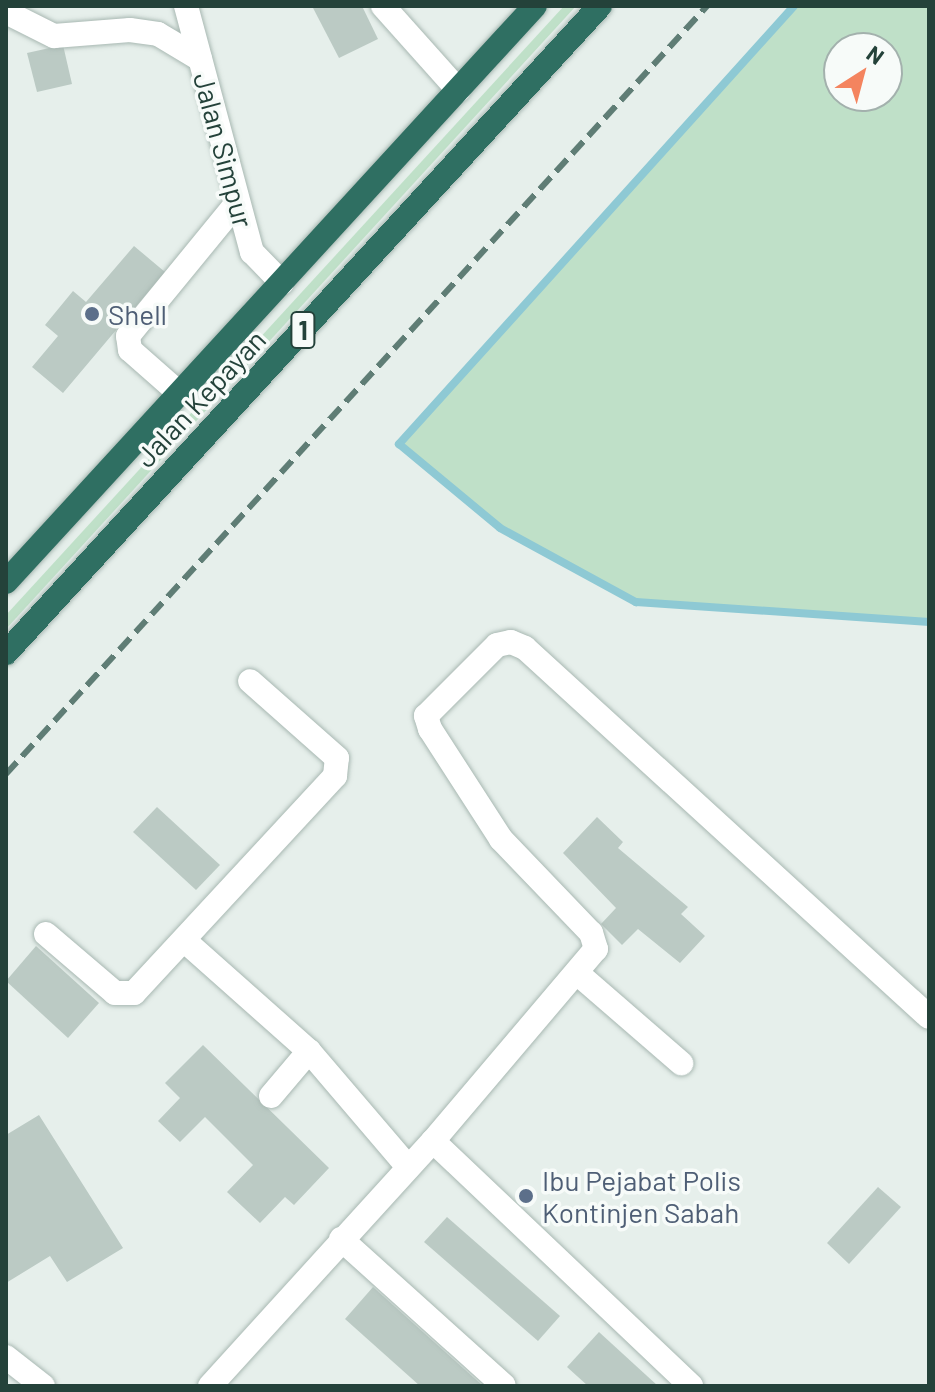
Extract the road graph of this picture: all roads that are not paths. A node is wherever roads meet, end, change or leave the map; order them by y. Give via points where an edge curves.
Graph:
1 (186, 6) edge
2 (383, 6) edge
3 (600, 6) edge
4 (524, 10) edge
5 (6, 12) edge
6 (200, 59) junction
7 (458, 90) junction
8 (236, 204) junction
9 (282, 283) junction
10 (179, 393) junction
11 (6, 582) edge
12 (6, 653) edge
13 (250, 681) dead end
14 (46, 934) dead end
15 (185, 941) junction
16 (577, 973) junction
17 (929, 1017) edge
18 (309, 1051) junction
19 (681, 1063) dead end
20 (271, 1096) dead end
21 (433, 1141) junction
22 (408, 1167) junction
23 (341, 1239) junction
24 (6, 1357) edge
25 (43, 1386) edge
26 (210, 1386) edge
27 (504, 1386) edge
28 (691, 1386) edge

1 - 6 street, Jalan Simpur
2 - 7 street
3 - 12 highway, Jalan Kepayan / 1
4 - 7 highway, Jalan Kepayan / 1
5 - 6 street via 54,36 130,30 158,34
6 - 8 street, Jalan Simpur
7 - 9 highway, Jalan Kepayan / 1
8 - 9 street, Jalan Simpur via 252,252
8 - 10 street via 128,336 130,350
9 - 10 highway, Jalan Kepayan / 1
10 - 11 highway, Jalan Kepayan / 1
13 - 15 street via 337,758 338,769
14 - 15 street via 122,995 140,990
15 - 18 street
16 - 17 street via 596,949 594,938 501,839 434,741 426,716 504,643 525,648
16 - 19 street
16 - 21 street
18 - 20 street
18 - 22 street
21 - 22 street
21 - 28 street
22 - 23 street
23 - 26 street
23 - 27 street
24 - 25 street

